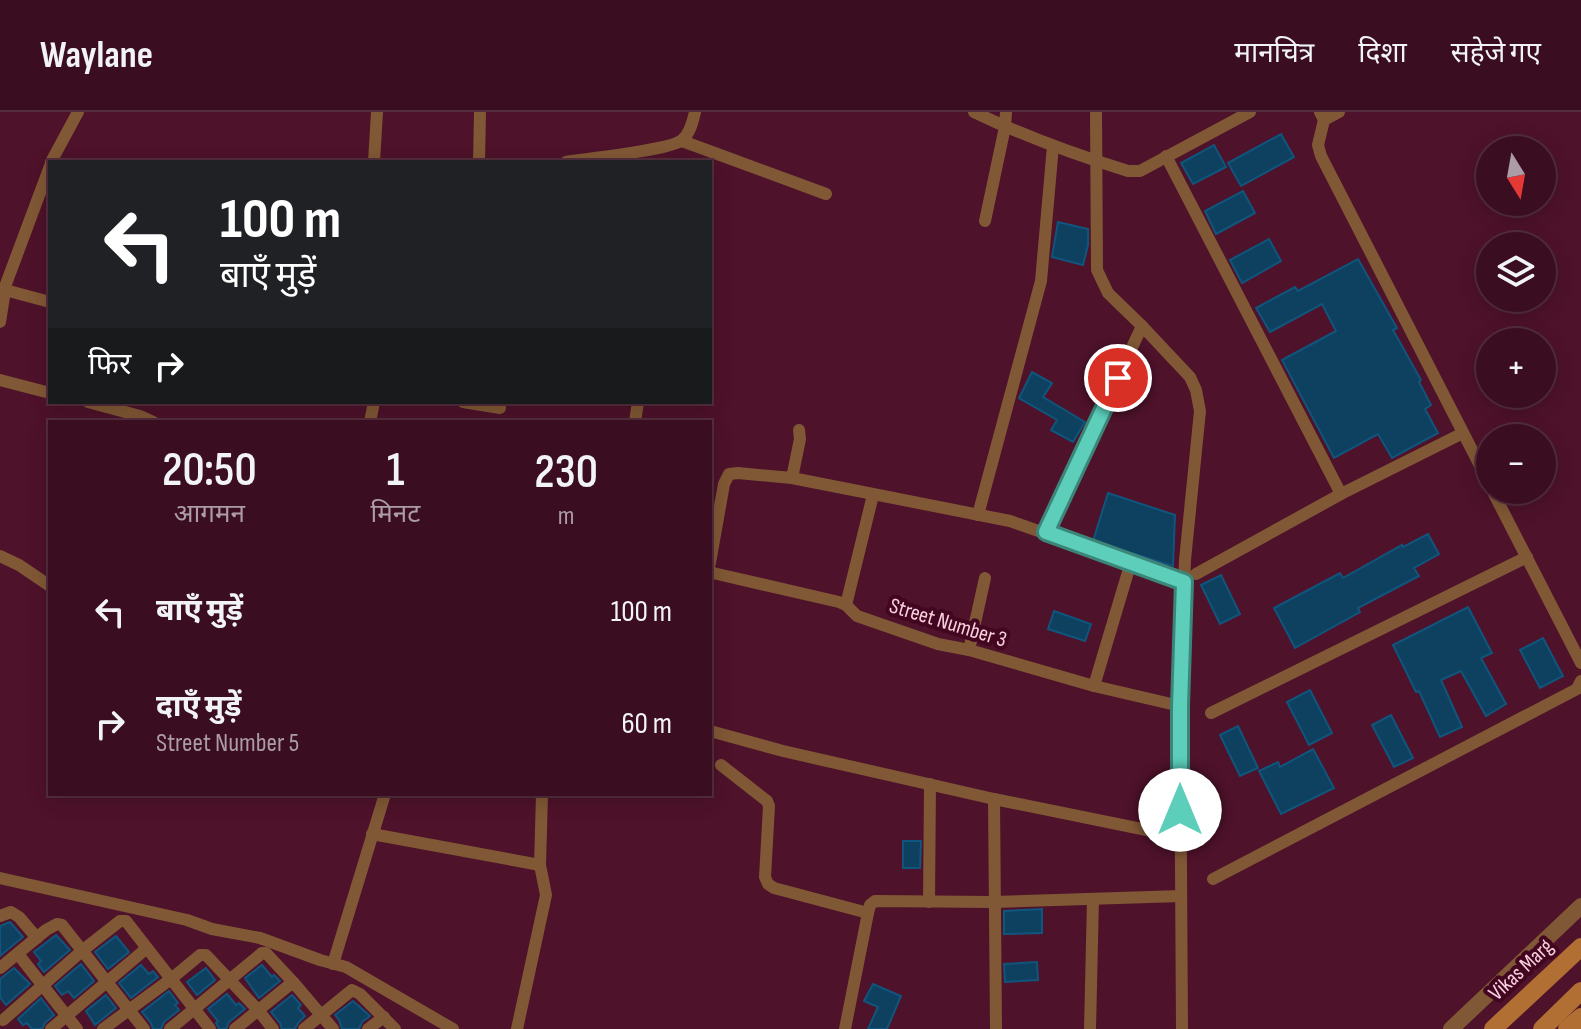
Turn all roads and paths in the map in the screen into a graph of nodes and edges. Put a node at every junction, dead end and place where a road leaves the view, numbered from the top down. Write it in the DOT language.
graph roads {
  1 [pos="78,112"];
  2 [pos="377,112"];
  3 [pos="480,112"];
  4 [pos="695,112"];
  5 [pos="974,112"];
  6 [pos="1006,112"];
  7 [pos="1096,112"];
  8 [pos="1250,112"];
  9 [pos="1339,112"];
  10 [pos="1322,116"];
  11 [pos="1005,127"];
  12 [pos="682,141"];
  13 [pos="1053,146"];
  14 [pos="1166,156"];
  15 [pos="627,157"];
  16 [pos="53,160"];
  17 [pos="374,160"];
  18 [pos="479,160"];
  19 [pos="590,160"];
  20 [pos="1097,162"];
  21 [pos="48,172"];
  22 [pos="826,194"];
  23 [pos="985,221"];
  24 [pos="5,290"];
  25 [pos="48,301"];
  26 [pos="0,322"];
  27 [pos="1142,326"];
  28 [pos="0,380"];
  29 [pos="48,392"];
  30 [pos="95,404"];
  31 [pos="475,404"];
  32 [pos="500,408"];
  33 [pos="149,420"];
  34 [pos="799,430"];
  35 [pos="1463,433"];
  36 [pos="1476,459"];
  37 [pos="792,478"];
  38 [pos="1341,494"];
  39 [pos="873,495"];
  40 [pos="1499,504"];
  41 [pos="978,515"];
  42 [pos="1046,532"];
  43 [pos="712,552"];
  44 [pos="0,556"];
  45 [pos="1527,557"];
  46 [pos="1131,562"];
  47 [pos="712,572"];
  48 [pos="1196,574"];
  49 [pos="985,578"];
  50 [pos="1184,582"];
  51 [pos="48,585"];
  52 [pos="846,605"];
  53 [pos="969,650"];
  54 [pos="1581,663"];
  55 [pos="1581,681"];
  56 [pos="1094,686"];
  57 [pos="1180,706"];
  58 [pos="1211,713"];
  59 [pos="712,732"];
  60 [pos="721,765"];
  61 [pos="930,784"];
  62 [pos="384,796"];
  63 [pos="542,796"];
  64 [pos="994,799"];
  65 [pos="372,834"];
  66 [pos="1181,837"];
  67 [pos="540,865"];
  68 [pos="0,878"];
  69 [pos="1213,879"];
  70 [pos="1181,896"];
  71 [pos="1093,899"];
  72 [pos="929,902"];
  73 [pos="994,902"];
  74 [pos="1581,906"];
  75 [pos="868,913"];
  76 [pos="0,916"];
  77 [pos="37,938"];
  78 [pos="1581,947"];
  79 [pos="147,948"];
  80 [pos="83,950"];
  81 [pos="18,954"];
  82 [pos="1,964"];
  83 [pos="333,964"];
  84 [pos="171,979"];
  85 [pos="229,980"];
  86 [pos="107,982"];
  87 [pos="293,982"];
  88 [pos="42,985"];
  89 [pos="1581,991"];
  90 [pos="194,1009"];
  91 [pos="129,1010"];
  92 [pos="258,1010"];
  93 [pos="321,1015"];
  94 [pos="67,1016"];
  95 [pos="384,1017"];
  96 [pos="1581,1017"];
  97 [pos="4,1022"];
  98 [pos="51,1029"];
  99 [pos="77,1029"];
  100 [pos="103,1029"];
  101 [pos="144,1029"];
  102 [pos="170,1029"];
  103 [pos="210,1029"];
  104 [pos="235,1029"];
  105 [pos="273,1029"];
  106 [pos="304,1029"];
  107 [pos="333,1029"];
  108 [pos="368,1029"];
  109 [pos="395,1029"];
  110 [pos="453,1029"];
  111 [pos="517,1029"];
  112 [pos="845,1029"];
  113 [pos="996,1029"];
  114 [pos="1090,1029"];
  115 [pos="1182,1029"];
  116 [pos="1451,1029"];
  117 [pos="1493,1029"];
  118 [pos="1542,1029"];
  119 [pos="1567,1029"];
  1 -- 16 [label="street"];
  2 -- 17 [label="street"];
  3 -- 18 [label="street"];
  4 -- 12 [label="street"];
  5 -- 11 [label="street"];
  6 -- 11 [label="street"];
  7 -- 20 [label="street"];
  8 -- 14 [label="street"];
  9 -- 10 [label="street"];
  10 -- 35 [label="street"];
  11 -- 13 [label="street"];
  11 -- 23 [label="street"];
  12 -- 15 [label="street"];
  12 -- 22 [label="street"];
  13 -- 20 [label="street"];
  13 -- 41 [label="street"];
  14 -- 20 [label="street"];
  14 -- 38 [label="street"];
  15 -- 19 [label="street"];
  20 -- 27 [label="street"];
  21 -- 24 [label="street"];
  24 -- 25 [label="street"];
  24 -- 26 [label="street"];
  27 -- 42 [label="street"];
  27 -- 50 [label="street"];
  28 -- 29 [label="street"];
  30 -- 33 [label="street"];
  31 -- 32 [label="street"];
  34 -- 37 [label="street"];
  35 -- 36 [label="street"];
  35 -- 38 [label="street"];
  37 -- 39 [label="street"];
  37 -- 43 [label="street"];
  38 -- 48 [label="street"];
  39 -- 41 [label="street"];
  39 -- 52 [label="street"];
  40 -- 45 [label="street"];
  41 -- 42 [label="street"];
  42 -- 46 [label="street"];
  44 -- 51 [label="street"];
  45 -- 54 [label="street"];
  45 -- 58 [label="street"];
  46 -- 50 [label="street"];
  46 -- 56 [label="street"];
  47 -- 52 [label="street, Street Number 3"];
  49 -- 53 [label="street"];
  50 -- 57 [label="street"];
  52 -- 53 [label="street, Street Number 3"];
  53 -- 56 [label="street, Street Number 3"];
  55 -- 69 [label="street"];
  56 -- 57 [label="street, Street Number 3"];
  57 -- 66 [label="street"];
  59 -- 61 [label="street"];
  60 -- 75 [label="street"];
  61 -- 64 [label="street"];
  61 -- 72 [label="street"];
  62 -- 65 [label="street"];
  63 -- 67 [label="street"];
  64 -- 66 [label="street"];
  64 -- 73 [label="street"];
  65 -- 67 [label="street"];
  65 -- 83 [label="street"];
  66 -- 70 [label="street"];
  67 -- 111 [label="street"];
  68 -- 83 [label="street"];
  70 -- 71 [label="street"];
  70 -- 115 [label="street"];
  71 -- 73 [label="street"];
  71 -- 114 [label="street"];
  72 -- 73 [label="street"];
  72 -- 75 [label="street"];
  73 -- 113 [label="street"];
  74 -- 116 [label="street"];
  75 -- 112 [label="street"];
  76 -- 77 [label="street"];
  77 -- 80 [label="street"];
  77 -- 81 [label="street"];
  78 -- 117 [label="main road, Vikas Marg"];
  79 -- 80 [label="street"];
  79 -- 84 [label="street"];
  79 -- 86 [label="street"];
  80 -- 86 [label="street"];
  80 -- 88 [label="street"];
  81 -- 82 [label="street"];
  81 -- 88 [label="street"];
  83 -- 110 [label="street"];
  84 -- 85 [label="street"];
  84 -- 90 [label="street"];
  84 -- 91 [label="street"];
  85 -- 87 [label="street"];
  85 -- 90 [label="street"];
  85 -- 92 [label="street"];
  86 -- 91 [label="street"];
  86 -- 94 [label="street"];
  87 -- 92 [label="street"];
  87 -- 93 [label="street"];
  88 -- 94 [label="street"];
  88 -- 97 [label="street"];
  89 -- 118 [label="main road"];
  90 -- 102 [label="street"];
  90 -- 103 [label="street"];
  91 -- 100 [label="street"];
  91 -- 101 [label="street"];
  92 -- 104 [label="street"];
  92 -- 105 [label="street"];
  93 -- 95 [label="street"];
  93 -- 106 [label="street"];
  93 -- 107 [label="street"];
  94 -- 98 [label="street"];
  94 -- 99 [label="street"];
  95 -- 108 [label="street"];
  95 -- 109 [label="street"];
  96 -- 119 [label="main road"];
}
